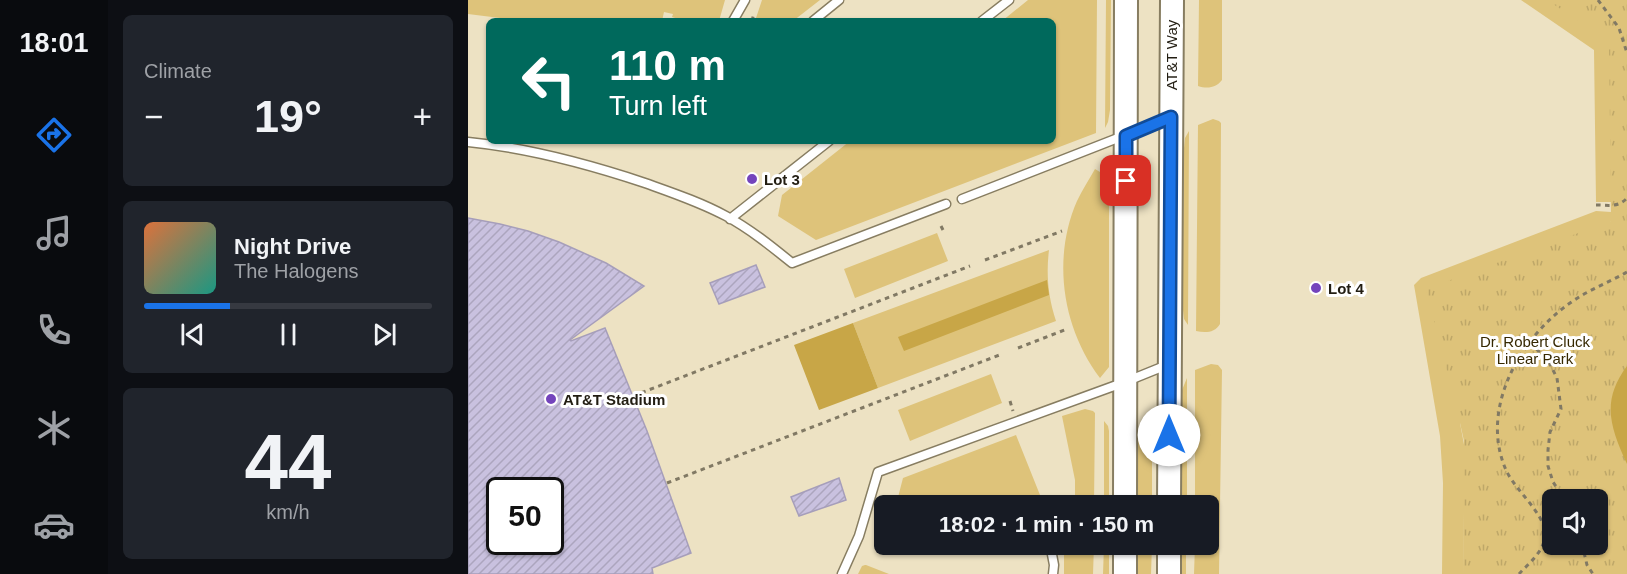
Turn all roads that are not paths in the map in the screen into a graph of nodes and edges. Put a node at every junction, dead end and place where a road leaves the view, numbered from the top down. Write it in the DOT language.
graph roads {
  1 [pos="736,0"];
  2 [pos="745,0"];
  3 [pos="838,0"];
  4 [pos="1009,0"];
  5 [pos="1126,0"];
  6 [pos="1172,0"];
  7 [pos="734,18"];
  8 [pos="735,18"];
  9 [pos="817,18"];
  10 [pos="986,18"];
  11 [pos="1171,117"];
  12 [pos="1126,136"];
  13 [pos="468,142"];
  14 [pos="825,144"];
  15 [pos="962,198"];
  16 [pos="946,204"];
  17 [pos="730,219"];
  18 [pos="1170,364"];
  19 [pos="1125,382"];
  20 [pos="1125,495"];
  21 [pos="1169,495"];
  22 [pos="1052,555"];
  23 [pos="1125,555"];
  24 [pos="1169,555"];
  25 [pos="842,574"];
  26 [pos="1053,574"];
  27 [pos="1125,574"];
  28 [pos="1169,574"];
  1 -- 7 [label="lane"];
  2 -- 8 [label="lane"];
  3 -- 9 [label="lane"];
  4 -- 10 [label="lane"];
  5 -- 12 [label="main road"];
  6 -- 11 [label="main road, AT&T Way"];
  11 -- 12 [label="lane"];
  11 -- 18 [label="main road, AT&T Way"];
  12 -- 15 [label="lane"];
  12 -- 19 [label="main road"];
  13 -- 17 [label="lane"];
  14 -- 17 [label="lane"];
  16 -- 17 [label="lane"];
  18 -- 19 [label="lane"];
  18 -- 21 [label="main road, AT&T Way"];
  19 -- 20 [label="main road"];
  19 -- 25 [label="lane"];
  22 -- 26 [label="lane"];
  23 -- 27 [label="main road"];
  24 -- 28 [label="main road"];
}
